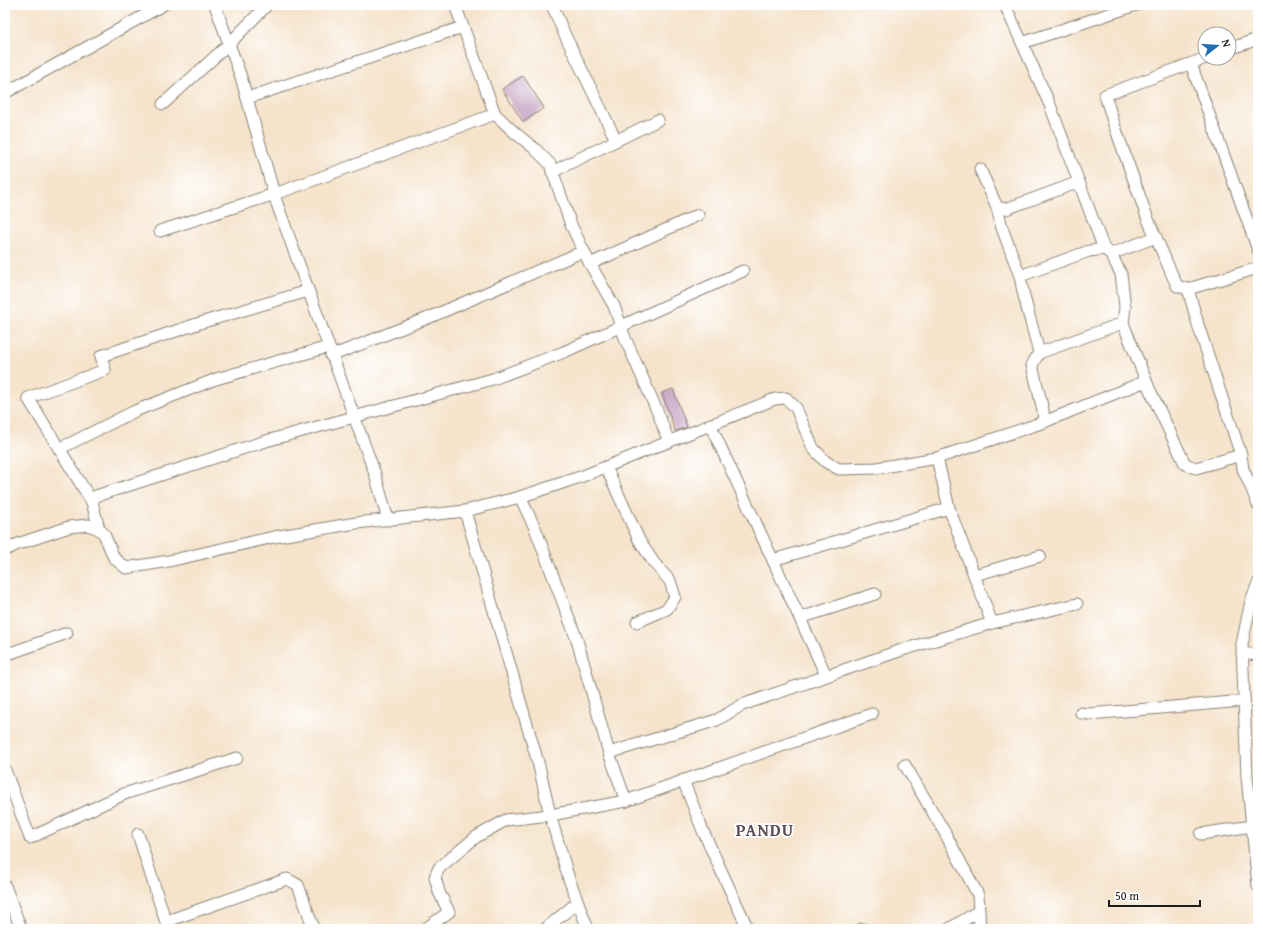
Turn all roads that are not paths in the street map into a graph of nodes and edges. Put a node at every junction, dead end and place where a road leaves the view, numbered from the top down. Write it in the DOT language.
graph roads {
  1 [pos="163,5"];
  2 [pos="215,5"];
  3 [pos="267,5"];
  4 [pos="454,5"];
  5 [pos="552,5"];
  6 [pos="1006,5"];
  7 [pos="1136,5"];
  8 [pos="463,27"];
  9 [pos="1258,39"];
  10 [pos="1022,43"];
  11 [pos="229,44"];
  12 [pos="1237,46"];
  13 [pos="1197,61"];
  14 [pos="1190,64"];
  15 [pos="5,93"];
  16 [pos="247,98"];
  17 [pos="163,104"];
  18 [pos="495,114"];
  19 [pos="658,120"];
  20 [pos="616,140"];
  21 [pos="980,169"];
  22 [pos="552,172"];
  23 [pos="1078,182"];
  24 [pos="274,194"];
  25 [pos="997,207"];
  26 [pos="698,215"];
  27 [pos="160,231"];
  28 [pos="1156,237"];
  29 [pos="1258,250"];
  30 [pos="584,251"];
  31 [pos="1108,251"];
  32 [pos="590,264"];
  33 [pos="1258,268"];
  34 [pos="743,271"];
  35 [pos="1020,276"];
  36 [pos="1188,289"];
  37 [pos="308,291"];
  38 [pos="1123,323"];
  39 [pos="621,327"];
  40 [pos="330,352"];
  41 [pos="1039,353"];
  42 [pos="1146,381"];
  43 [pos="353,416"];
  44 [pos="1044,422"];
  45 [pos="710,424"];
  46 [pos="669,442"];
  47 [pos="59,449"];
  48 [pos="1241,455"];
  49 [pos="937,458"];
  50 [pos="606,468"];
  51 [pos="520,497"];
  52 [pos="92,502"];
  53 [pos="1258,505"];
  54 [pos="949,508"];
  55 [pos="465,510"];
  56 [pos="388,520"];
  57 [pos="99,529"];
  58 [pos="6,546"];
  59 [pos="1040,556"];
  60 [pos="773,560"];
  61 [pos="975,575"];
  62 [pos="1258,583"];
  63 [pos="875,594"];
  64 [pos="1077,604"];
  65 [pos="800,618"];
  66 [pos="637,622"];
  67 [pos="992,623"];
  68 [pos="67,633"];
  69 [pos="1242,653"];
  70 [pos="5,655"];
  71 [pos="1258,655"];
  72 [pos="826,675"];
  73 [pos="1244,701"];
  74 [pos="1081,713"];
  75 [pos="872,714"];
  76 [pos="609,753"];
  77 [pos="237,758"];
  78 [pos="905,765"];
  79 [pos="5,770"];
  80 [pos="683,780"];
  81 [pos="626,801"];
  82 [pos="550,815"];
  83 [pos="1255,826"];
  84 [pos="138,834"];
  85 [pos="1201,834"];
  86 [pos="5,886"];
  87 [pos="1258,886"];
  88 [pos="578,902"];
  89 [pos="979,911"];
  90 [pos="168,925"];
  91 [pos="21,929"];
  92 [pos="314,929"];
  93 [pos="425,929"];
  94 [pos="545,929"];
  95 [pos="588,929"];
  96 [pos="748,929"];
  97 [pos="949,929"];
  98 [pos="980,929"];
  1 -- 15 [label="street"];
  2 -- 11 [label="street"];
  3 -- 11 [label="street"];
  4 -- 8 [label="street"];
  5 -- 20 [label="street"];
  6 -- 10 [label="street"];
  7 -- 10 [label="street"];
  8 -- 16 [label="street"];
  8 -- 18 [label="street"];
  9 -- 12 [label="street"];
  10 -- 23 [label="street"];
  11 -- 16 [label="street"];
  11 -- 17 [label="street"];
  13 -- 14 [label="street"];
  14 -- 28 [label="street"];
  14 -- 29 [label="street"];
  16 -- 24 [label="street"];
  18 -- 22 [label="street"];
  18 -- 24 [label="street"];
  19 -- 20 [label="street"];
  20 -- 22 [label="street"];
  21 -- 25 [label="street"];
  22 -- 30 [label="street"];
  23 -- 25 [label="street"];
  23 -- 31 [label="street"];
  24 -- 27 [label="street"];
  24 -- 37 [label="street"];
  25 -- 35 [label="street"];
  26 -- 32 [label="street"];
  28 -- 31 [label="street"];
  28 -- 36 [label="street"];
  30 -- 32 [label="street"];
  30 -- 40 [label="street"];
  31 -- 35 [label="street"];
  31 -- 38 [label="street"];
  32 -- 39 [label="street"];
  33 -- 36 [label="street"];
  34 -- 39 [label="street"];
  35 -- 41 [label="street"];
  36 -- 48 [label="street"];
  37 -- 40 [label="street"];
  37 -- 47 [label="street"];
  38 -- 41 [label="street"];
  38 -- 42 [label="street"];
  39 -- 43 [label="street"];
  39 -- 46 [label="street"];
  40 -- 43 [label="street"];
  40 -- 47 [label="street"];
  41 -- 44 [label="street"];
  42 -- 44 [label="street"];
  42 -- 48 [label="street"];
  43 -- 52 [label="street"];
  43 -- 56 [label="street"];
  44 -- 49 [label="street"];
  45 -- 46 [label="street"];
  45 -- 49 [label="street"];
  45 -- 60 [label="street"];
  46 -- 50 [label="street"];
  47 -- 52 [label="street"];
  48 -- 53 [label="street"];
  49 -- 54 [label="street"];
  50 -- 51 [label="street"];
  50 -- 66 [label="street"];
  51 -- 55 [label="street"];
  51 -- 76 [label="street"];
  52 -- 57 [label="street"];
  54 -- 60 [label="street"];
  54 -- 61 [label="street"];
  55 -- 56 [label="street"];
  55 -- 82 [label="street"];
  56 -- 57 [label="street"];
  57 -- 58 [label="street"];
  59 -- 61 [label="street"];
  60 -- 65 [label="street"];
  61 -- 67 [label="street"];
  62 -- 69 [label="street"];
  63 -- 65 [label="street"];
  64 -- 67 [label="street"];
  65 -- 72 [label="street"];
  67 -- 72 [label="street"];
  68 -- 70 [label="street"];
  69 -- 71 [label="street"];
  69 -- 73 [label="street"];
  72 -- 76 [label="street"];
  73 -- 74 [label="street"];
  73 -- 83 [label="street"];
  75 -- 80 [label="street"];
  76 -- 81 [label="street"];
  77 -- 79 [label="street"];
  78 -- 89 [label="street"];
  80 -- 81 [label="street"];
  80 -- 96 [label="street"];
  81 -- 82 [label="street"];
  82 -- 88 [label="street"];
  82 -- 93 [label="street"];
  83 -- 85 [label="street"];
  83 -- 87 [label="street"];
  84 -- 90 [label="street"];
  86 -- 91 [label="street"];
  88 -- 94 [label="street"];
  88 -- 95 [label="street"];
  89 -- 97 [label="street"];
  89 -- 98 [label="street"];
  90 -- 92 [label="street"];
}
